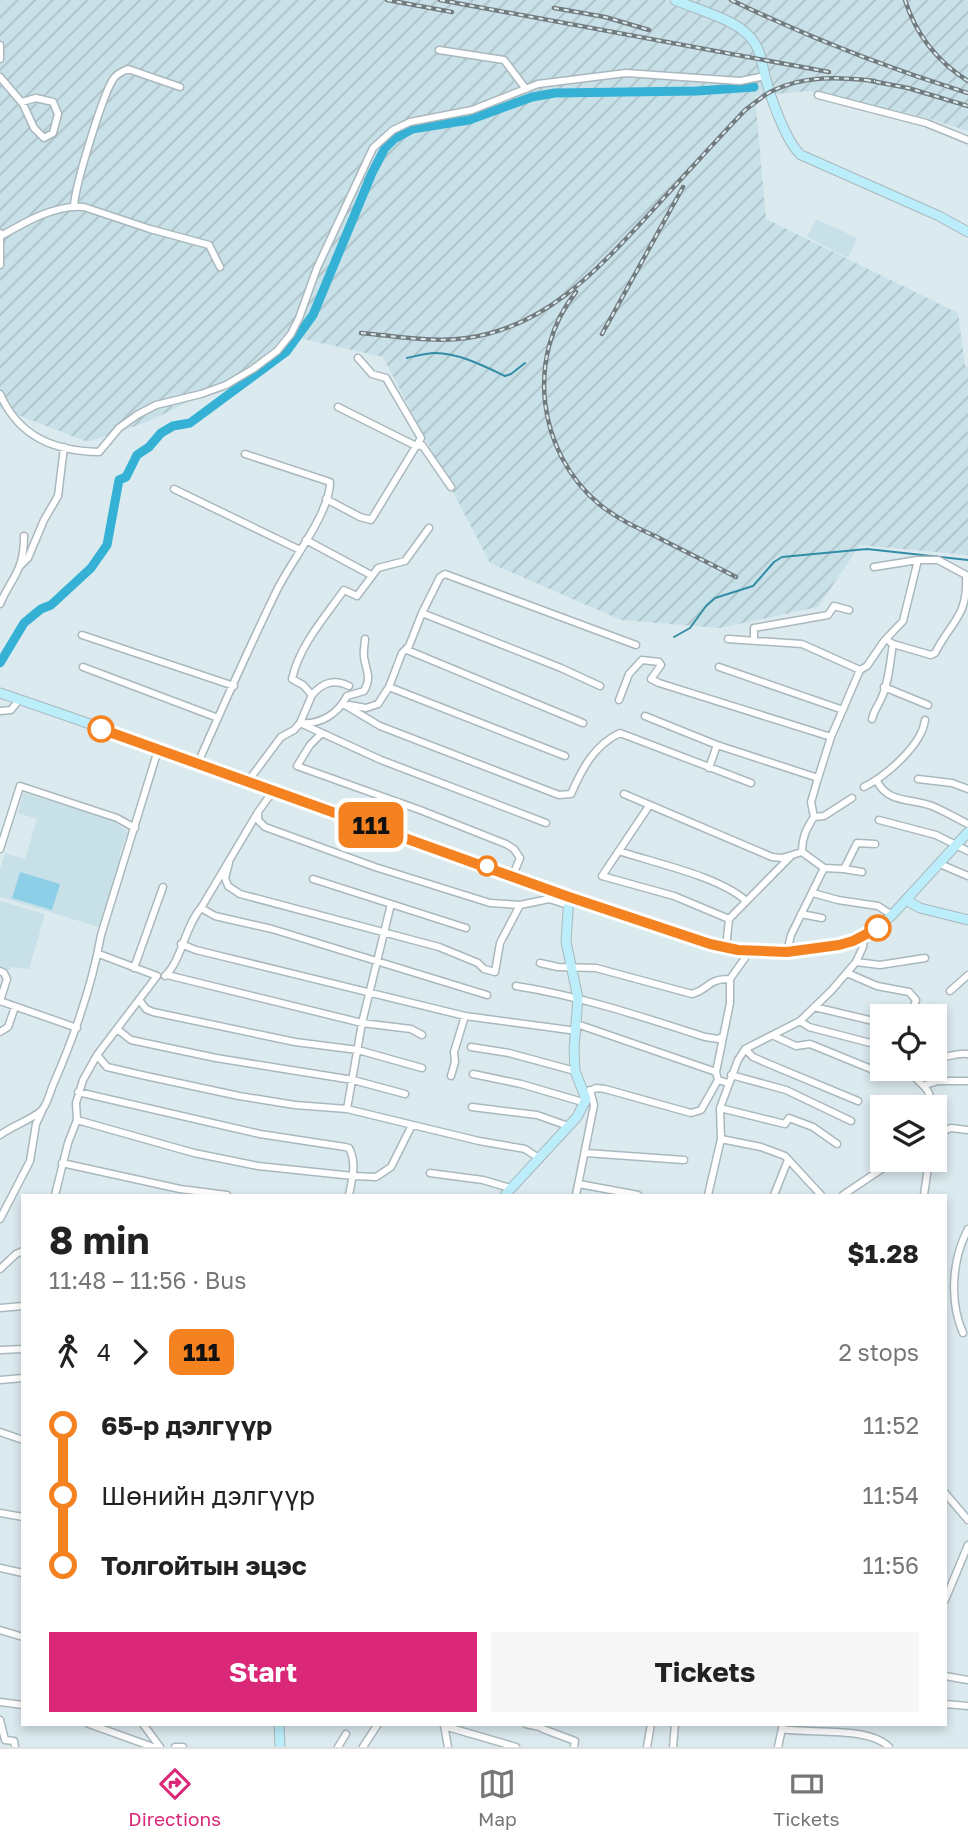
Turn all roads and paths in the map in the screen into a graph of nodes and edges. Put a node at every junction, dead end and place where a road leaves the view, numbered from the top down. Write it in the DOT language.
graph roads {
  1 [pos="675,0"];
  2 [pos="0,44"];
  3 [pos="439,50"];
  4 [pos="0,59"];
  5 [pos="765,76"];
  6 [pos="0,77"];
  7 [pos="180,87"];
  8 [pos="526,89"];
  9 [pos="818,95"];
  10 [pos="23,104"];
  11 [pos="968,140"];
  12 [pos="74,206"];
  13 [pos="968,232"];
  14 [pos="1,234"];
  15 [pos="0,265"];
  16 [pos="220,267"];
  17 [pos="358,358"];
  18 [pos="0,394"];
  19 [pos="338,407"];
  20 [pos="416,446"];
  21 [pos="64,447"];
  22 [pos="244,454"];
  23 [pos="451,487"];
  24 [pos="174,489"];
  25 [pos="326,499"];
  26 [pos="429,528"];
  27 [pos="24,536"];
  28 [pos="306,540"];
  29 [pos="300,550"];
  30 [pos="918,560"];
  31 [pos="20,566"];
  32 [pos="874,567"];
  33 [pos="371,575"];
  34 [pos="967,575"];
  35 [pos="967,602"];
  36 [pos="0,604"];
  37 [pos="849,610"];
  38 [pos="422,613"];
  39 [pos="82,635"];
  40 [pos="365,639"];
  41 [pos="728,639"];
  42 [pos="886,639"];
  43 [pos="754,640"];
  44 [pos="892,644"];
  45 [pos="636,645"];
  46 [pos="407,650"];
  47 [pos="83,667"];
  48 [pos="719,667"];
  49 [pos="860,670"];
  50 [pos="234,686"];
  51 [pos="349,686"];
  52 [pos="600,686"];
  53 [pos="389,687"];
  54 [pos="884,687"];
  55 [pos="0,693"];
  56 [pos="312,695"];
  57 [pos="16,698"];
  58 [pos="619,700"];
  59 [pos="343,704"];
  60 [pos="928,705"];
  61 [pos="843,710"];
  62 [pos="0,711"];
  63 [pos="646,716"];
  64 [pos="218,718"];
  65 [pos="872,719"];
  66 [pos="925,720"];
  67 [pos="300,723"];
  68 [pos="583,723"];
  69 [pos="322,733"];
  70 [pos="831,737"];
  71 [pos="717,745"];
  72 [pos="158,750"];
  73 [pos="565,757"];
  74 [pos="198,763"];
  75 [pos="709,768"];
  76 [pos="817,778"];
  77 [pos="918,779"];
  78 [pos="249,780"];
  79 [pos="877,781"];
  80 [pos="751,783"];
  81 [pos="864,787"];
  82 [pos="968,789"];
  83 [pos="277,791"];
  84 [pos="624,794"];
  85 [pos="852,798"];
  86 [pos="649,806"];
  87 [pos="258,812"];
  88 [pos="814,817"];
  89 [pos="880,821"];
  90 [pos="546,823"];
  91 [pos="968,824"];
  92 [pos="135,828"];
  93 [pos="968,832"];
  94 [pos="875,844"];
  95 [pos="956,845"];
  96 [pos="0,849"];
  97 [pos="619,851"];
  98 [pos="968,851"];
  99 [pos="802,852"];
  100 [pos="792,855"];
  101 [pos="229,863"];
  102 [pos="940,864"];
  103 [pos="824,868"];
  104 [pos="844,869"];
  105 [pos="862,873"];
  106 [pos="513,875"];
  107 [pos="968,876"];
  108 [pos="313,879"];
  109 [pos="163,887"];
  110 [pos="813,893"];
  111 [pos="746,900"];
  112 [pos="906,900"];
  113 [pos="568,901"];
  114 [pos="391,904"];
  115 [pos="520,905"];
  116 [pos="201,908"];
  117 [pos="801,914"];
  118 [pos="892,915"];
  119 [pos="822,918"];
  120 [pos="729,919"];
  121 [pos="968,920"];
  122 [pos="466,928"];
  123 [pos="384,934"];
  124 [pos="864,936"];
  125 [pos="181,944"];
  126 [pos="726,948"];
  127 [pos="746,950"];
  128 [pos="787,952"];
  129 [pos="99,954"];
  130 [pos="925,958"];
  131 [pos="856,962"];
  132 [pos="377,963"];
  133 [pos="540,963"];
  134 [pos="571,966"];
  135 [pos="134,968"];
  136 [pos="0,971"];
  137 [pos="848,973"];
  138 [pos="167,975"];
  139 [pos="968,975"];
  140 [pos="157,976"];
  141 [pos="730,979"];
  142 [pos="516,986"];
  143 [pos="950,991"];
  144 [pos="369,993"];
  145 [pos="487,995"];
  146 [pos="578,998"];
  147 [pos="0,1001"];
  148 [pos="140,1001"];
  149 [pos="915,1004"];
  150 [pos="15,1007"];
  151 [pos="814,1007"];
  152 [pos="465,1016"];
  153 [pos="870,1020"];
  154 [pos="800,1021"];
  155 [pos="362,1023"];
  156 [pos="77,1028"];
  157 [pos="577,1028"];
  158 [pos="117,1029"];
  159 [pos="0,1032"];
  160 [pos="422,1035"];
  161 [pos="774,1036"];
  162 [pos="722,1037"];
  163 [pos="870,1043"];
  164 [pos="471,1047"];
  165 [pos="746,1049"];
  166 [pos="358,1050"];
  167 [pos="968,1054"];
  168 [pos="97,1055"];
  169 [pos="947,1058"];
  170 [pos="422,1068"];
  171 [pos="870,1069"];
  172 [pos="575,1071"];
  173 [pos="716,1072"];
  174 [pos="473,1074"];
  175 [pos="731,1075"];
  176 [pos="451,1076"];
  177 [pos="353,1080"];
  178 [pos="718,1080"];
  179 [pos="920,1081"];
  180 [pos="968,1081"];
  181 [pos="728,1083"];
  182 [pos="925,1085"];
  183 [pos="78,1092"];
  184 [pos="405,1094"];
  185 [pos="587,1095"];
  186 [pos="930,1095"];
  187 [pos="858,1101"];
  188 [pos="472,1107"];
  189 [pos="720,1108"];
  190 [pos="348,1109"];
  191 [pos="43,1110"];
  192 [pos="77,1120"];
  193 [pos="851,1121"];
  194 [pos="412,1125"];
  195 [pos="568,1126"];
  196 [pos="947,1129"];
  197 [pos="968,1130"];
  198 [pos="0,1135"];
  199 [pos="721,1139"];
  200 [pos="837,1144"];
  201 [pos="586,1153"];
  202 [pos="540,1159"];
  203 [pos="684,1160"];
  204 [pos="788,1160"];
  205 [pos="62,1163"];
  206 [pos="877,1172"];
  207 [pos="927,1172"];
  208 [pos="430,1173"];
  209 [pos="353,1176"];
  210 [pos="579,1184"];
  211 [pos="508,1192"];
  212 [pos="55,1194"];
  213 [pos="219,1194"];
  214 [pos="349,1194"];
  215 [pos="576,1194"];
  216 [pos="633,1194"];
  217 [pos="708,1194"];
  218 [pos="774,1194"];
  219 [pos="820,1194"];
  220 [pos="844,1194"];
  221 [pos="924,1194"];
  222 [pos="0,1219"];
  223 [pos="968,1229"];
  224 [pos="21,1252"];
  225 [pos="0,1269"];
  226 [pos="21,1306"];
  227 [pos="0,1308"];
  228 [pos="963,1332"];
  229 [pos="21,1349"];
  230 [pos="0,1350"];
  231 [pos="21,1378"];
  232 [pos="0,1380"];
  233 [pos="0,1432"];
  234 [pos="21,1439"];
  235 [pos="947,1495"];
  236 [pos="0,1513"];
  237 [pos="21,1517"];
  238 [pos="968,1520"];
  239 [pos="968,1545"];
  240 [pos="0,1568"];
  241 [pos="21,1573"];
  242 [pos="947,1595"];
  243 [pos="0,1630"];
  244 [pos="21,1636"];
  245 [pos="947,1676"];
  246 [pos="968,1680"];
  247 [pos="0,1702"];
  248 [pos="947,1704"];
  249 [pos="21,1705"];
  250 [pos="968,1706"];
  251 [pos="0,1720"];
  252 [pos="95,1726"];
  253 [pos="144,1726"];
  254 [pos="279,1726"];
  255 [pos="377,1726"];
  256 [pos="444,1726"];
  257 [pos="447,1726"];
  258 [pos="541,1726"];
  259 [pos="651,1726"];
  260 [pos="675,1726"];
  261 [pos="783,1726"];
  262 [pos="346,1734"];
  263 [pos="15,1747"];
  264 [pos="153,1747"];
  265 [pos="160,1747"];
  266 [pos="175,1747"];
  267 [pos="183,1747"];
  268 [pos="280,1747"];
  269 [pos="338,1747"];
  270 [pos="363,1747"];
  271 [pos="448,1747"];
  272 [pos="516,1747"];
  273 [pos="574,1747"];
  274 [pos="647,1747"];
  275 [pos="674,1747"];
  276 [pos="778,1747"];
  277 [pos="889,1747"];
  1 -- 5 [label="main road"];
  2 -- 4 [label="street"];
  3 -- 8 [label="street"];
  5 -- 8 [label="street"];
  5 -- 13 [label="main road"];
  6 -- 10 [label="street"];
  7 -- 12 [label="street"];
  8 -- 21 [label="street"];
  9 -- 11 [label="street"];
  10 -- 10 [label="street"];
  12 -- 14 [label="street"];
  12 -- 16 [label="street"];
  14 -- 15 [label="street"];
  17 -- 20 [label="street"];
  18 -- 21 [label="street"];
  19 -- 20 [label="street"];
  20 -- 23 [label="street"];
  20 -- 25 [label="street"];
  21 -- 31 [label="street"];
  22 -- 25 [label="street"];
  24 -- 29 [label="street"];
  25 -- 28 [label="street"];
  26 -- 33 [label="street"];
  27 -- 31 [label="street"];
  28 -- 29 [label="street"];
  28 -- 33 [label="street"];
  29 -- 50 [label="street"];
  30 -- 32 [label="street"];
  30 -- 34 [label="street"];
  30 -- 42 [label="street"];
  31 -- 36 [label="street"];
  33 -- 56 [label="street"];
  34 -- 35 [label="street"];
  35 -- 44 [label="street"];
  37 -- 43 [label="street"];
  38 -- 45 [label="street"];
  38 -- 46 [label="street"];
  38 -- 52 [label="street"];
  39 -- 50 [label="street"];
  40 -- 59 [label="street"];
  41 -- 43 [label="street"];
  42 -- 44 [label="street"];
  42 -- 49 [label="street"];
  43 -- 49 [label="street"];
  44 -- 54 [label="street"];
  46 -- 53 [label="street"];
  46 -- 68 [label="street"];
  47 -- 64 [label="street"];
  48 -- 61 [label="street"];
  49 -- 61 [label="street"];
  50 -- 64 [label="street"];
  51 -- 56 [label="street"];
  53 -- 59 [label="street"];
  53 -- 73 [label="street"];
  54 -- 60 [label="street"];
  54 -- 65 [label="street"];
  55 -- 57 [label="main road"];
  56 -- 67 [label="street"];
  57 -- 62 [label="street"];
  57 -- 72 [label="main road"];
  58 -- 70 [label="street"];
  59 -- 67 [label="street"];
  59 -- 75 [label="street"];
  61 -- 70 [label="street"];
  63 -- 71 [label="street"];
  64 -- 74 [label="street"];
  66 -- 79 [label="street"];
  67 -- 69 [label="street"];
  67 -- 78 [label="street"];
  69 -- 90 [label="street"];
  69 -- 106 [label="street"];
  70 -- 76 [label="street"];
  71 -- 75 [label="street"];
  71 -- 76 [label="street"];
  72 -- 74 [label="main road"];
  72 -- 92 [label="street"];
  74 -- 78 [label="main road"];
  75 -- 80 [label="street"];
  76 -- 88 [label="street"];
  77 -- 82 [label="street"];
  78 -- 83 [label="main road"];
  79 -- 81 [label="street"];
  79 -- 91 [label="street"];
  83 -- 87 [label="street"];
  83 -- 106 [label="main road"];
  84 -- 86 [label="street"];
  85 -- 88 [label="street"];
  86 -- 97 [label="street"];
  86 -- 100 [label="street"];
  87 -- 101 [label="street"];
  87 -- 115 [label="street"];
  88 -- 99 [label="street"];
  89 -- 95 [label="street"];
  92 -- 96 [label="street"];
  92 -- 129 [label="street"];
  93 -- 95 [label="main road"];
  94 -- 104 [label="street"];
  95 -- 98 [label="street"];
  95 -- 102 [label="main road"];
  97 -- 111 [label="street"];
  97 -- 120 [label="street"];
  99 -- 100 [label="street"];
  99 -- 103 [label="street"];
  100 -- 111 [label="street"];
  101 -- 116 [label="street"];
  101 -- 123 [label="street"];
  102 -- 107 [label="street"];
  102 -- 112 [label="main road"];
  103 -- 104 [label="street"];
  103 -- 110 [label="street"];
  104 -- 105 [label="street"];
  106 -- 113 [label="main road"];
  108 -- 114 [label="street"];
  109 -- 135 [label="street"];
  110 -- 117 [label="street"];
  110 -- 118 [label="street"];
  111 -- 120 [label="street"];
  112 -- 118 [label="main road"];
  112 -- 121 [label="main road"];
  113 -- 115 [label="street"];
  113 -- 126 [label="main road"];
  113 -- 134 [label="main road"];
  114 -- 122 [label="street"];
  114 -- 123 [label="street"];
  115 -- 123 [label="street"];
  116 -- 125 [label="street"];
  116 -- 132 [label="street"];
  117 -- 119 [label="street"];
  117 -- 128 [label="street"];
  118 -- 124 [label="main road"];
  120 -- 126 [label="street"];
  123 -- 132 [label="street"];
  124 -- 128 [label="main road"];
  124 -- 131 [label="street"];
  125 -- 138 [label="street"];
  125 -- 144 [label="street"];
  126 -- 127 [label="main road"];
  127 -- 128 [label="main road"];
  127 -- 141 [label="street"];
  129 -- 135 [label="street"];
  129 -- 156 [label="street"];
  130 -- 131 [label="street"];
  131 -- 137 [label="street"];
  132 -- 144 [label="street"];
  132 -- 145 [label="street"];
  133 -- 134 [label="street"];
  134 -- 141 [label="street"];
  134 -- 146 [label="main road"];
  135 -- 140 [label="street"];
  136 -- 147 [label="street"];
  137 -- 149 [label="street"];
  137 -- 151 [label="street"];
  138 -- 140 [label="street"];
  138 -- 155 [label="street"];
  139 -- 143 [label="street"];
  140 -- 148 [label="street"];
  141 -- 162 [label="street"];
  142 -- 146 [label="street"];
  144 -- 152 [label="street"];
  144 -- 155 [label="street"];
  146 -- 157 [label="main road"];
  146 -- 162 [label="street"];
  147 -- 150 [label="street"];
  148 -- 158 [label="street"];
  148 -- 166 [label="street"];
  150 -- 156 [label="street"];
  150 -- 159 [label="street"];
  151 -- 153 [label="street"];
  151 -- 154 [label="street"];
  152 -- 157 [label="street"];
  152 -- 176 [label="street"];
  154 -- 161 [label="street"];
  154 -- 163 [label="street"];
  155 -- 160 [label="street"];
  155 -- 166 [label="street"];
  156 -- 191 [label="street"];
  157 -- 172 [label="main road"];
  157 -- 173 [label="street"];
  158 -- 168 [label="street"];
  158 -- 177 [label="street"];
  161 -- 165 [label="street"];
  161 -- 171 [label="street"];
  162 -- 173 [label="street"];
  164 -- 172 [label="street"];
  165 -- 175 [label="street"];
  165 -- 187 [label="street"];
  166 -- 170 [label="street"];
  166 -- 177 [label="street"];
  167 -- 169 [label="street"];
  168 -- 183 [label="street"];
  168 -- 190 [label="street"];
  172 -- 185 [label="main road"];
  173 -- 178 [label="street"];
  174 -- 185 [label="street"];
  175 -- 181 [label="street"];
  175 -- 193 [label="street"];
  177 -- 184 [label="street"];
  177 -- 190 [label="street"];
  178 -- 181 [label="street"];
  178 -- 185 [label="street"];
  179 -- 182 [label="street"];
  180 -- 182 [label="street"];
  181 -- 189 [label="street"];
  182 -- 186 [label="street"];
  183 -- 192 [label="street"];
  183 -- 209 [label="street"];
  185 -- 195 [label="main road"];
  185 -- 201 [label="street"];
  188 -- 195 [label="street"];
  189 -- 199 [label="street"];
  189 -- 200 [label="street"];
  190 -- 194 [label="street"];
  191 -- 198 [label="street"];
  191 -- 222 [label="street"];
  192 -- 205 [label="street"];
  192 -- 209 [label="street"];
  194 -- 202 [label="street"];
  194 -- 209 [label="street"];
  195 -- 202 [label="main road"];
  196 -- 197 [label="street"];
  199 -- 204 [label="street"];
  199 -- 217 [label="street"];
  201 -- 203 [label="street"];
  201 -- 210 [label="street"];
  202 -- 211 [label="main road"];
  204 -- 218 [label="street"];
  204 -- 219 [label="street"];
  205 -- 212 [label="street"];
  205 -- 213 [label="street"];
  206 -- 220 [label="street"];
  207 -- 221 [label="street"];
  208 -- 211 [label="street"];
  209 -- 214 [label="street"];
  210 -- 215 [label="street"];
  210 -- 216 [label="street"];
  223 -- 228 [label="street"];
  224 -- 225 [label="street"];
  226 -- 227 [label="street"];
  229 -- 230 [label="street"];
  231 -- 232 [label="street"];
  233 -- 234 [label="street"];
  235 -- 238 [label="street"];
  236 -- 237 [label="street"];
  239 -- 242 [label="street"];
  240 -- 241 [label="street"];
  243 -- 244 [label="street"];
  245 -- 246 [label="street"];
  247 -- 249 [label="street"];
  248 -- 250 [label="street"];
  251 -- 263 [label="street"];
  252 -- 264 [label="street"];
  253 -- 265 [label="street"];
  254 -- 268 [label="main road"];
  255 -- 270 [label="street"];
  256 -- 271 [label="street"];
  257 -- 272 [label="street"];
  258 -- 273 [label="street"];
  259 -- 274 [label="street"];
  260 -- 275 [label="street"];
  261 -- 276 [label="street"];
  261 -- 277 [label="street"];
  262 -- 269 [label="street"];
  266 -- 267 [label="street"];
}
